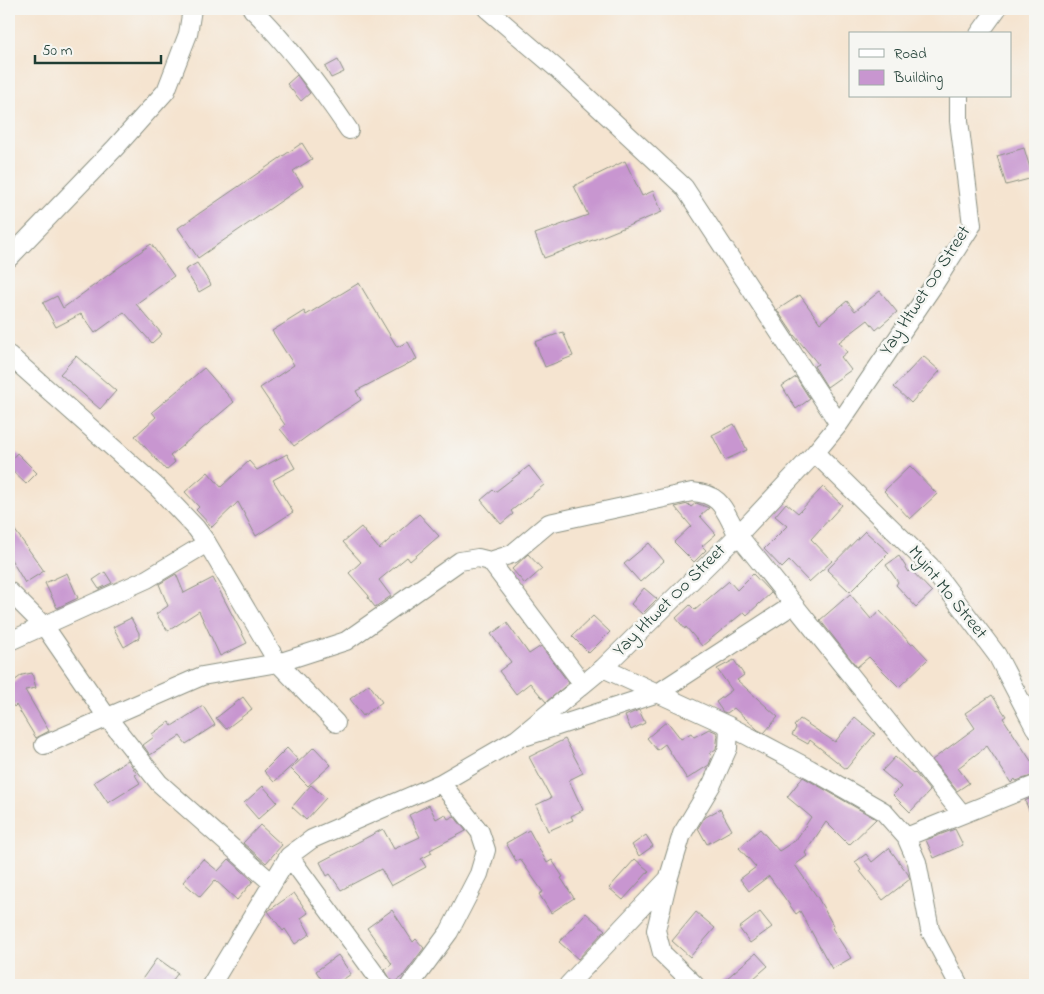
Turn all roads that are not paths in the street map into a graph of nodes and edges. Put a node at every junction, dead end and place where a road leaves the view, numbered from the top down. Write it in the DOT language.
graph roads {
  1 [pos="192,9"];
  2 [pos="252,9"];
  3 [pos="487,9"];
  4 [pos="997,9"];
  5 [pos="980,32"];
  6 [pos="959,98"];
  7 [pos="350,130"];
  8 [pos="9,258"];
  9 [pos="9,355"];
  10 [pos="839,424"];
  11 [pos="815,453"];
  12 [pos="738,535"];
  13 [pos="207,543"];
  14 [pos="490,561"];
  15 [pos="9,591"];
  16 [pos="794,605"];
  17 [pos="45,627"];
  18 [pos="10,641"];
  19 [pos="278,663"];
  20 [pos="603,668"];
  21 [pos="583,684"];
  22 [pos="658,693"];
  23 [pos="107,717"];
  24 [pos="336,723"];
  25 [pos="728,726"];
  26 [pos="1035,728"];
  27 [pos="518,739"];
  28 [pos="44,744"];
  29 [pos="441,783"];
  30 [pos="1035,784"];
  31 [pos="962,814"];
  32 [pos="906,836"];
  33 [pos="289,856"];
  34 [pos="668,880"];
  35 [pos="272,883"];
  36 [pos="211,985"];
  37 [pos="383,985"];
  38 [pos="410,985"];
  39 [pos="568,985"];
  40 [pos="695,985"];
  41 [pos="959,985"];
  1 -- 8 [label="street"];
  2 -- 7 [label="street"];
  3 -- 10 [label="street"];
  4 -- 5 [label="street"];
  6 -- 10 [label="street, Yay Htwet Oo Street"];
  9 -- 13 [label="street"];
  10 -- 11 [label="street, Yay Htwet Oo Street"];
  11 -- 12 [label="street, Yay Htwet Oo Street"];
  11 -- 26 [label="street, Myint Mo Street"];
  12 -- 14 [label="street"];
  12 -- 16 [label="street"];
  12 -- 20 [label="street, Yay Htwet Oo Street"];
  13 -- 17 [label="street"];
  13 -- 19 [label="street"];
  14 -- 19 [label="street"];
  14 -- 21 [label="street"];
  15 -- 17 [label="street"];
  16 -- 22 [label="street"];
  16 -- 31 [label="street"];
  17 -- 18 [label="street"];
  17 -- 23 [label="street"];
  19 -- 23 [label="street"];
  19 -- 24 [label="street"];
  20 -- 21 [label="street, Yay Htwet Oo Street"];
  20 -- 22 [label="street"];
  21 -- 27 [label="street, Yay Htwet Oo Street"];
  22 -- 25 [label="street"];
  22 -- 27 [label="street"];
  23 -- 28 [label="street"];
  23 -- 35 [label="street"];
  25 -- 32 [label="street"];
  25 -- 34 [label="street"];
  27 -- 29 [label="street, Yay Htwet Oo Street"];
  29 -- 33 [label="street, Yay Htwet Oo Street"];
  29 -- 38 [label="street"];
  30 -- 31 [label="street"];
  31 -- 32 [label="street"];
  32 -- 41 [label="street"];
  33 -- 35 [label="street, Yay Htwet Oo Street"];
  33 -- 37 [label="street"];
  34 -- 39 [label="street"];
  34 -- 40 [label="street"];
  35 -- 36 [label="street, Yay Htwet Oo Street"];
}
